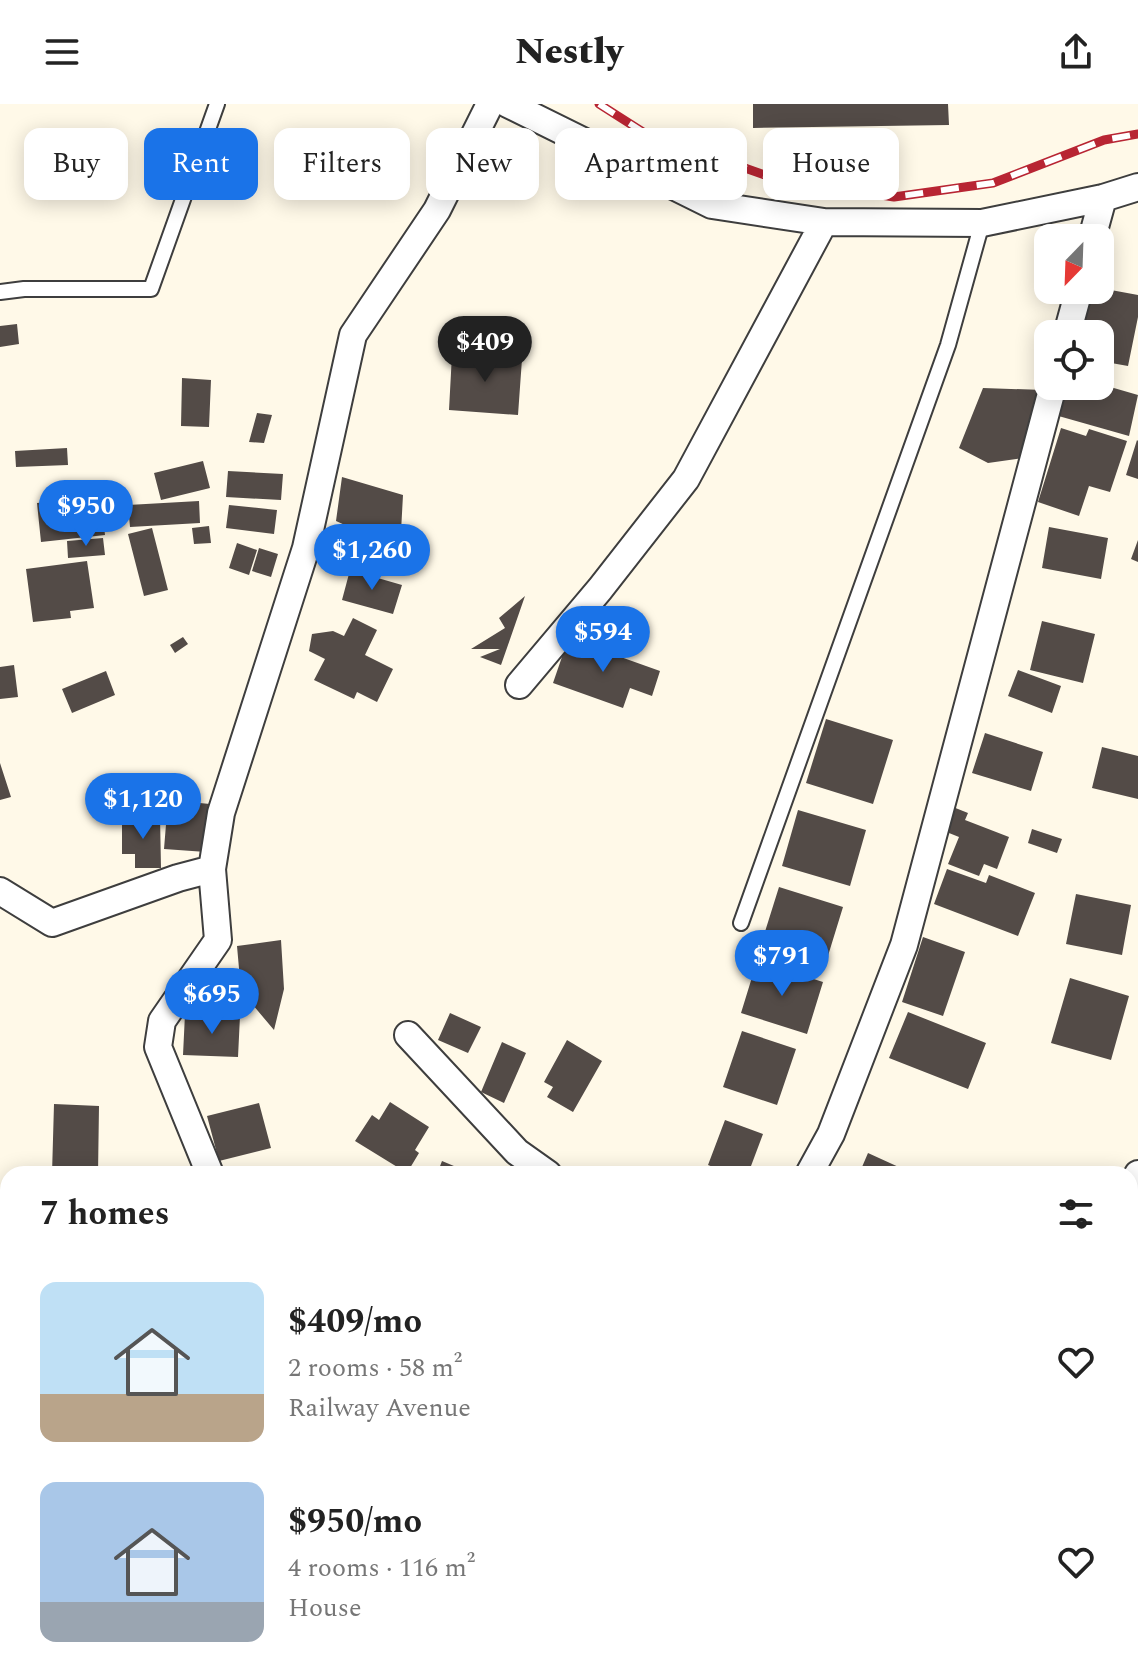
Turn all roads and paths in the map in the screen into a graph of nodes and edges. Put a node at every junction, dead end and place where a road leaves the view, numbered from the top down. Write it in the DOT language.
graph roads {
  1 [pos="217,104"];
  2 [pos="490,104"];
  3 [pos="508,104"];
  4 [pos="1138,187"];
  5 [pos="1103,198"];
  6 [pos="824,222"];
  7 [pos="982,223"];
  8 [pos="1096,224"];
  9 [pos="0,292"];
  10 [pos="1049,400"];
  11 [pos="519,685"];
  12 [pos="212,869"];
  13 [pos="0,891"];
  14 [pos="741,923"];
  15 [pos="408,1035"];
  16 [pos="207,1166"];
  17 [pos="537,1166"];
  18 [pos="813,1166"];
  1 -- 9 [label="lane"];
  2 -- 12 [label="street"];
  3 -- 6 [label="street"];
  4 -- 5 [label="street"];
  5 -- 7 [label="street"];
  5 -- 8 [label="street"];
  6 -- 7 [label="street"];
  6 -- 11 [label="street"];
  7 -- 14 [label="lane"];
  10 -- 18 [label="street"];
  12 -- 13 [label="street"];
  12 -- 16 [label="street"];
  15 -- 17 [label="street"];
}
